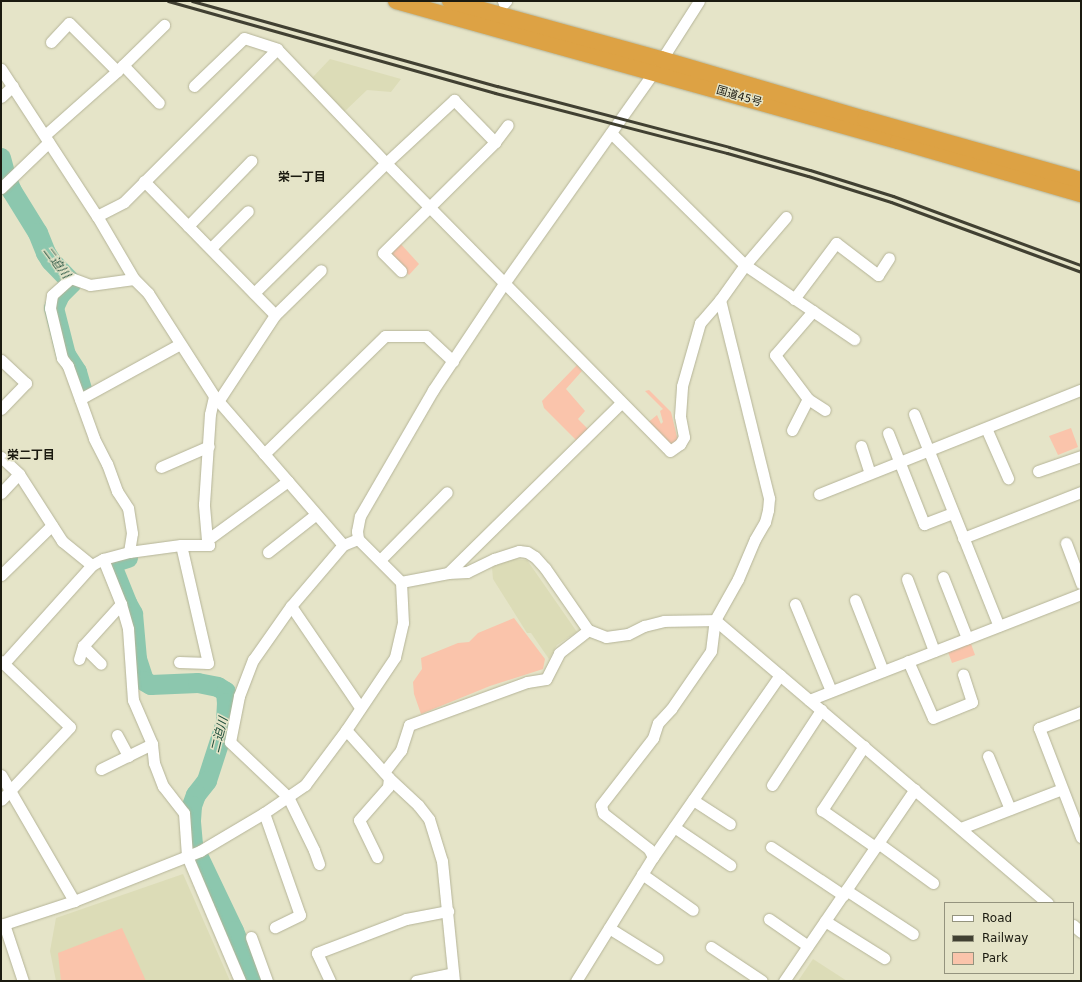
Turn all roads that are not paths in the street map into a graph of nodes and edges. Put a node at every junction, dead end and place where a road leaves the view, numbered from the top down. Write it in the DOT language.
graph roads {
  1 [pos="396,1"];
  2 [pos="450,1"];
  3 [pos="503,1"];
  4 [pos="506,1"];
  5 [pos="699,1"];
  6 [pos="164,25"];
  7 [pos="51,42"];
  8 [pos="277,49"];
  9 [pos="661,59"];
  10 [pos="120,68"];
  11 [pos="1,69"];
  12 [pos="653,73"];
  13 [pos="13,86"];
  14 [pos="194,86"];
  15 [pos="1,98"];
  16 [pos="159,103"];
  17 [pos="508,125"];
  18 [pos="611,132"];
  19 [pos="47,139"];
  20 [pos="495,142"];
  21 [pos="251,162"];
  22 [pos="386,163"];
  23 [pos="1081,180"];
  24 [pos="144,181"];
  25 [pos="4,184"];
  26 [pos="1081,194"];
  27 [pos="429,206"];
  28 [pos="248,211"];
  29 [pos="97,216"];
  30 [pos="786,217"];
  31 [pos="188,226"];
  32 [pos="211,248"];
  33 [pos="889,258"];
  34 [pos="744,265"];
  35 [pos="321,270"];
  36 [pos="401,271"];
  37 [pos="134,279"];
  38 [pos="505,282"];
  39 [pos="254,293"];
  40 [pos="794,299"];
  41 [pos="720,300"];
  42 [pos="813,311"];
  43 [pos="275,315"];
  44 [pos="854,339"];
  45 [pos="180,344"];
  46 [pos="1,360"];
  47 [pos="453,361"];
  48 [pos="1081,390"];
  49 [pos="216,398"];
  50 [pos="80,399"];
  51 [pos="808,399"];
  52 [pos="621,403"];
  53 [pos="1,409"];
  54 [pos="825,410"];
  55 [pos="914,414"];
  56 [pos="986,428"];
  57 [pos="792,430"];
  58 [pos="888,433"];
  59 [pos="209,446"];
  60 [pos="861,446"];
  61 [pos="928,450"];
  62 [pos="264,454"];
  63 [pos="1081,456"];
  64 [pos="1,457"];
  65 [pos="899,462"];
  66 [pos="161,467"];
  67 [pos="1038,471"];
  68 [pos="870,473"];
  69 [pos="19,474"];
  70 [pos="1008,478"];
  71 [pos="288,481"];
  72 [pos="447,492"];
  73 [pos="1081,492"];
  74 [pos="1,493"];
  75 [pos="819,494"];
  76 [pos="953,513"];
  77 [pos="316,515"];
  78 [pos="52,525"];
  79 [pos="963,538"];
  80 [pos="358,539"];
  81 [pos="207,540"];
  82 [pos="1066,543"];
  83 [pos="181,545"];
  84 [pos="343,545"];
  85 [pos="129,552"];
  86 [pos="268,552"];
  87 [pos="103,560"];
  88 [pos="380,560"];
  89 [pos="92,565"];
  90 [pos="448,573"];
  91 [pos="1,575"];
  92 [pos="943,577"];
  93 [pos="908,579"];
  94 [pos="401,582"];
  95 [pos="1081,583"];
  96 [pos="1081,594"];
  97 [pos="855,600"];
  98 [pos="121,604"];
  99 [pos="795,604"];
  100 [pos="291,606"];
  101 [pos="715,620"];
  102 [pos="999,626"];
  103 [pos="588,630"];
  104 [pos="967,638"];
  105 [pos="83,646"];
  106 [pos="934,651"];
  107 [pos="79,658"];
  108 [pos="908,661"];
  109 [pos="2,662"];
  110 [pos="179,662"];
  111 [pos="101,664"];
  112 [pos="883,671"];
  113 [pos="963,674"];
  114 [pos="780,675"];
  115 [pos="830,691"];
  116 [pos="809,700"];
  117 [pos="360,707"];
  118 [pos="821,710"];
  119 [pos="1081,712"];
  120 [pos="346,730"];
  121 [pos="117,735"];
  122 [pos="152,744"];
  123 [pos="864,746"];
  124 [pos="128,756"];
  125 [pos="988,756"];
  126 [pos="101,769"];
  127 [pos="1,775"];
  128 [pos="387,775"];
  129 [pos="772,785"];
  130 [pos="915,788"];
  131 [pos="1062,789"];
  132 [pos="10,791"];
  133 [pos="288,797"];
  134 [pos="1,800"];
  135 [pos="693,800"];
  136 [pos="1010,809"];
  137 [pos="264,813"];
  138 [pos="730,824"];
  139 [pos="674,827"];
  140 [pos="961,828"];
  141 [pos="1081,837"];
  142 [pos="877,845"];
  143 [pos="771,847"];
  144 [pos="192,853"];
  145 [pos="377,857"];
  146 [pos="653,857"];
  147 [pos="319,864"];
  148 [pos="730,865"];
  149 [pos="642,874"];
  150 [pos="933,883"];
  151 [pos="844,892"];
  152 [pos="74,901"];
  153 [pos="1047,902"];
  154 [pos="693,910"];
  155 [pos="448,911"];
  156 [pos="769,919"];
  157 [pos="825,921"];
  158 [pos="3,924"];
  159 [pos="275,927"];
  160 [pos="609,928"];
  161 [pos="913,934"];
  162 [pos="251,937"];
  163 [pos="808,946"];
  164 [pos="711,947"];
  165 [pos="657,958"];
  166 [pos="884,958"];
  167 [pos="454,977"];
  168 [pos="23,981"];
  169 [pos="240,981"];
  170 [pos="267,981"];
  171 [pos="330,981"];
  172 [pos="416,981"];
  173 [pos="576,981"];
  174 [pos="762,981"];
  175 [pos="784,981"];
  1 -- 12 [label="highway, 国道45号"];
  2 -- 9 [label="highway, 国道45号"];
  3 -- 4 [label="street"];
  5 -- 9 [label="street"];
  6 -- 10 [label="street"];
  7 -- 10 [label="street"];
  8 -- 14 [label="street"];
  8 -- 22 [label="street"];
  8 -- 24 [label="street"];
  9 -- 12 [label="street"];
  9 -- 23 [label="highway, 国道45号"];
  10 -- 16 [label="street"];
  10 -- 19 [label="street"];
  11 -- 13 [label="street"];
  12 -- 18 [label="street"];
  12 -- 26 [label="highway, 国道45号"];
  13 -- 15 [label="street"];
  13 -- 19 [label="street"];
  17 -- 20 [label="street"];
  18 -- 34 [label="street"];
  18 -- 38 [label="street"];
  19 -- 25 [label="street"];
  19 -- 29 [label="street"];
  20 -- 22 [label="street"];
  20 -- 27 [label="street"];
  21 -- 31 [label="street"];
  22 -- 27 [label="street"];
  22 -- 39 [label="street"];
  24 -- 29 [label="street"];
  24 -- 31 [label="street"];
  27 -- 36 [label="street"];
  27 -- 38 [label="street"];
  28 -- 32 [label="street"];
  29 -- 37 [label="street"];
  30 -- 34 [label="street"];
  31 -- 32 [label="street"];
  32 -- 39 [label="street"];
  33 -- 40 [label="street"];
  34 -- 40 [label="street"];
  34 -- 41 [label="street"];
  35 -- 43 [label="street"];
  37 -- 45 [label="street"];
  37 -- 50 [label="street"];
  38 -- 47 [label="street"];
  38 -- 52 [label="street"];
  39 -- 43 [label="street"];
  40 -- 42 [label="street"];
  41 -- 52 [label="street"];
  41 -- 101 [label="street"];
  42 -- 44 [label="street"];
  42 -- 51 [label="street"];
  43 -- 49 [label="street"];
  45 -- 49 [label="street"];
  45 -- 50 [label="street"];
  46 -- 53 [label="street"];
  47 -- 62 [label="street"];
  47 -- 80 [label="street"];
  48 -- 56 [label="street"];
  49 -- 59 [label="street"];
  49 -- 62 [label="street"];
  50 -- 85 [label="street"];
  51 -- 54 [label="street"];
  51 -- 57 [label="street"];
  52 -- 90 [label="street"];
  55 -- 61 [label="street"];
  56 -- 61 [label="street"];
  56 -- 70 [label="street"];
  58 -- 65 [label="street"];
  59 -- 66 [label="street"];
  59 -- 81 [label="street"];
  60 -- 68 [label="street"];
  61 -- 65 [label="street"];
  61 -- 76 [label="street"];
  62 -- 71 [label="street"];
  63 -- 67 [label="street"];
  64 -- 69 [label="street"];
  65 -- 68 [label="street"];
  65 -- 76 [label="street"];
  68 -- 75 [label="street"];
  69 -- 74 [label="street"];
  69 -- 78 [label="street"];
  71 -- 77 [label="street"];
  71 -- 81 [label="street"];
  72 -- 88 [label="street"];
  73 -- 79 [label="street"];
  76 -- 79 [label="street"];
  77 -- 84 [label="street"];
  77 -- 86 [label="street"];
  78 -- 89 [label="street"];
  78 -- 91 [label="street"];
  79 -- 102 [label="street"];
  80 -- 84 [label="street"];
  80 -- 88 [label="street"];
  81 -- 83 [label="street"];
  82 -- 95 [label="street"];
  83 -- 85 [label="street"];
  83 -- 110 [label="street"];
  84 -- 100 [label="street"];
  85 -- 87 [label="street"];
  87 -- 89 [label="street"];
  87 -- 98 [label="street"];
  88 -- 94 [label="street"];
  89 -- 109 [label="street"];
  90 -- 94 [label="street"];
  90 -- 103 [label="street"];
  92 -- 104 [label="street"];
  93 -- 106 [label="street"];
  94 -- 117 [label="street"];
  96 -- 102 [label="street"];
  97 -- 112 [label="street"];
  98 -- 105 [label="street"];
  98 -- 122 [label="street"];
  99 -- 115 [label="street"];
  100 -- 117 [label="street"];
  100 -- 133 [label="street"];
  101 -- 103 [label="street"];
  101 -- 114 [label="street"];
  101 -- 146 [label="street"];
  102 -- 104 [label="street"];
  103 -- 128 [label="street"];
  104 -- 106 [label="street"];
  105 -- 107 [label="street"];
  105 -- 111 [label="street"];
  106 -- 108 [label="street"];
  108 -- 112 [label="street"];
  108 -- 113 [label="street"];
  109 -- 132 [label="street"];
  112 -- 115 [label="street"];
  114 -- 116 [label="street"];
  114 -- 135 [label="street"];
  115 -- 116 [label="street"];
  116 -- 118 [label="street"];
  117 -- 120 [label="street"];
  118 -- 123 [label="street"];
  118 -- 129 [label="street"];
  119 -- 131 [label="street"];
  120 -- 128 [label="street"];
  120 -- 133 [label="street"];
  121 -- 124 [label="street"];
  122 -- 124 [label="street"];
  122 -- 144 [label="street"];
  123 -- 130 [label="street"];
  123 -- 142 [label="street"];
  124 -- 126 [label="street"];
  125 -- 136 [label="street"];
  127 -- 132 [label="street"];
  128 -- 145 [label="street"];
  128 -- 155 [label="street"];
  130 -- 140 [label="street"];
  130 -- 142 [label="street"];
  131 -- 136 [label="street"];
  131 -- 141 [label="street"];
  132 -- 134 [label="street"];
  132 -- 152 [label="street"];
  133 -- 137 [label="street"];
  133 -- 147 [label="street"];
  135 -- 138 [label="street"];
  135 -- 139 [label="street"];
  136 -- 140 [label="street"];
  137 -- 144 [label="street"];
  137 -- 159 [label="street"];
  139 -- 146 [label="street"];
  139 -- 148 [label="street"];
  140 -- 153 [label="street"];
  142 -- 150 [label="street"];
  142 -- 151 [label="street"];
  143 -- 151 [label="street"];
  144 -- 152 [label="street"];
  144 -- 169 [label="street"];
  146 -- 149 [label="street"];
  149 -- 154 [label="street"];
  149 -- 160 [label="street"];
  151 -- 157 [label="street"];
  151 -- 161 [label="street"];
  152 -- 158 [label="street"];
  155 -- 167 [label="street"];
  155 -- 171 [label="street"];
  156 -- 163 [label="street"];
  157 -- 163 [label="street"];
  157 -- 166 [label="street"];
  158 -- 168 [label="street"];
  160 -- 165 [label="street"];
  160 -- 173 [label="street"];
  162 -- 170 [label="street"];
  163 -- 175 [label="street"];
  164 -- 174 [label="street"];
  167 -- 172 [label="street"];
}
